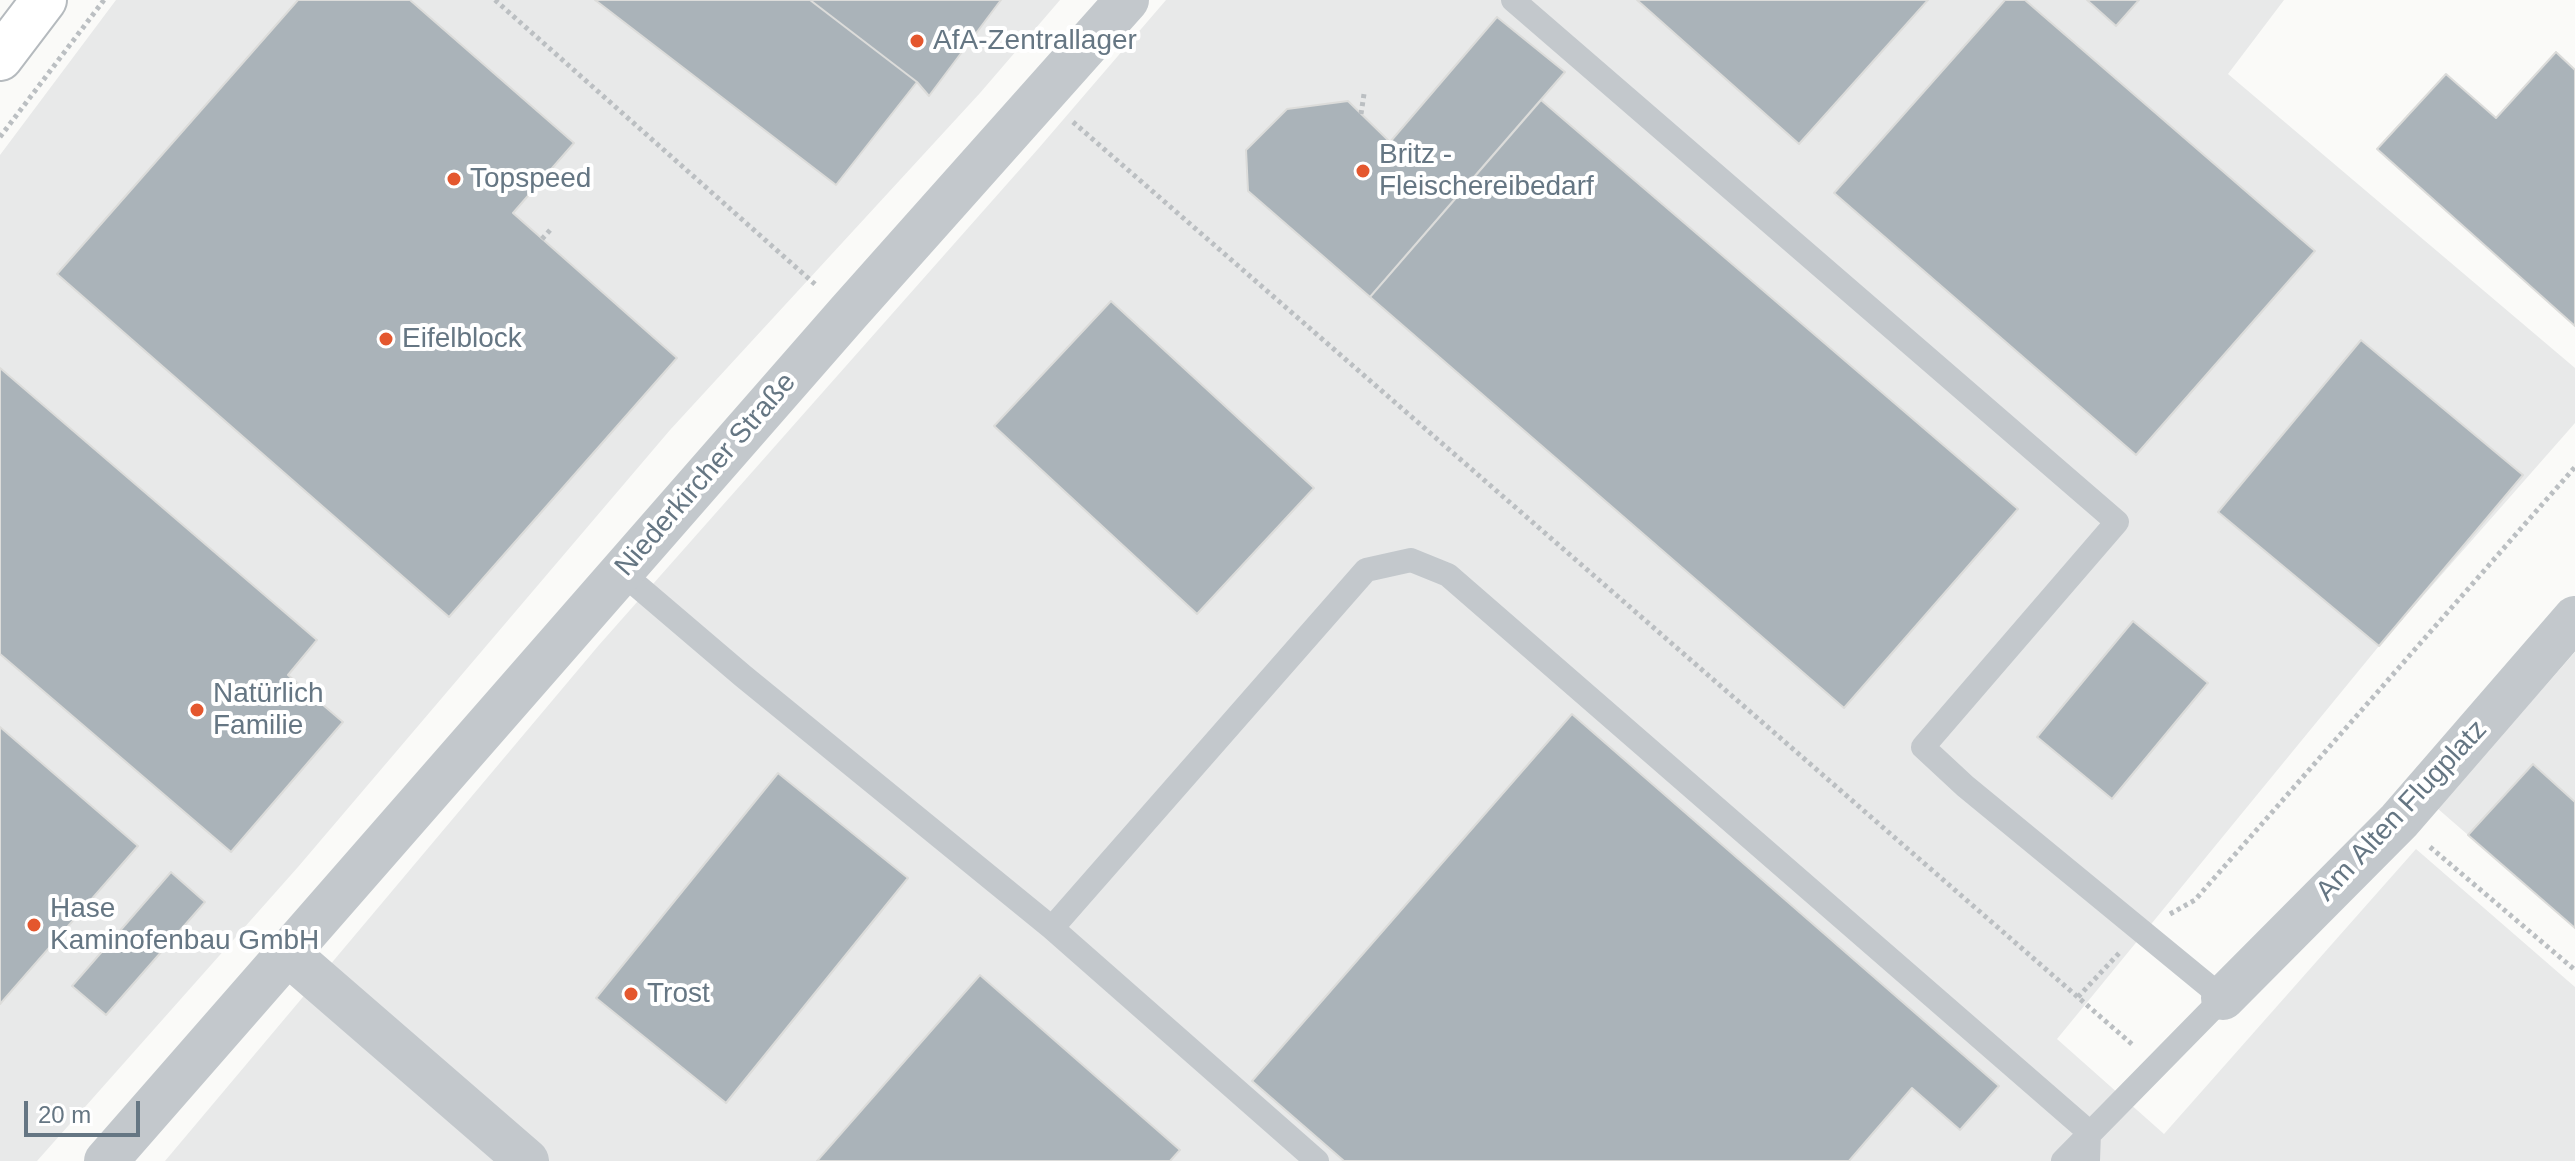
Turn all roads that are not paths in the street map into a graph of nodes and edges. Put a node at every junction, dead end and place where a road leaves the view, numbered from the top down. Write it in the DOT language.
graph roads {
  1 [pos="44,0"];
  2 [pos="1127,0"];
  3 [pos="1513,0"];
  4 [pos="0,58"];
  5 [pos="621,572"];
  6 [pos="2575,618"];
  7 [pos="1052,928"];
  8 [pos="287,953"];
  9 [pos="2223,998"];
  10 [pos="2089,1132"];
  11 [pos="106,1161"];
  12 [pos="527,1161"];
  13 [pos="1317,1161"];
  14 [pos="2063,1161"];
  15 [pos="2088,1161"];
  1 -- 4 [label="main road"];
  2 -- 5 [label="street, Niederkircher Straße"];
  3 -- 9 [label="lane"];
  5 -- 7 [label="lane"];
  5 -- 8 [label="street, Niederkircher Straße"];
  6 -- 9 [label="street, Am Alten Flugplatz"];
  7 -- 10 [label="lane"];
  7 -- 13 [label="lane"];
  8 -- 11 [label="street, Niederkircher Straße"];
  8 -- 12 [label="street"];
  9 -- 10 [label="lane"];
  10 -- 14 [label="lane"];
  10 -- 15 [label="lane"];
}
